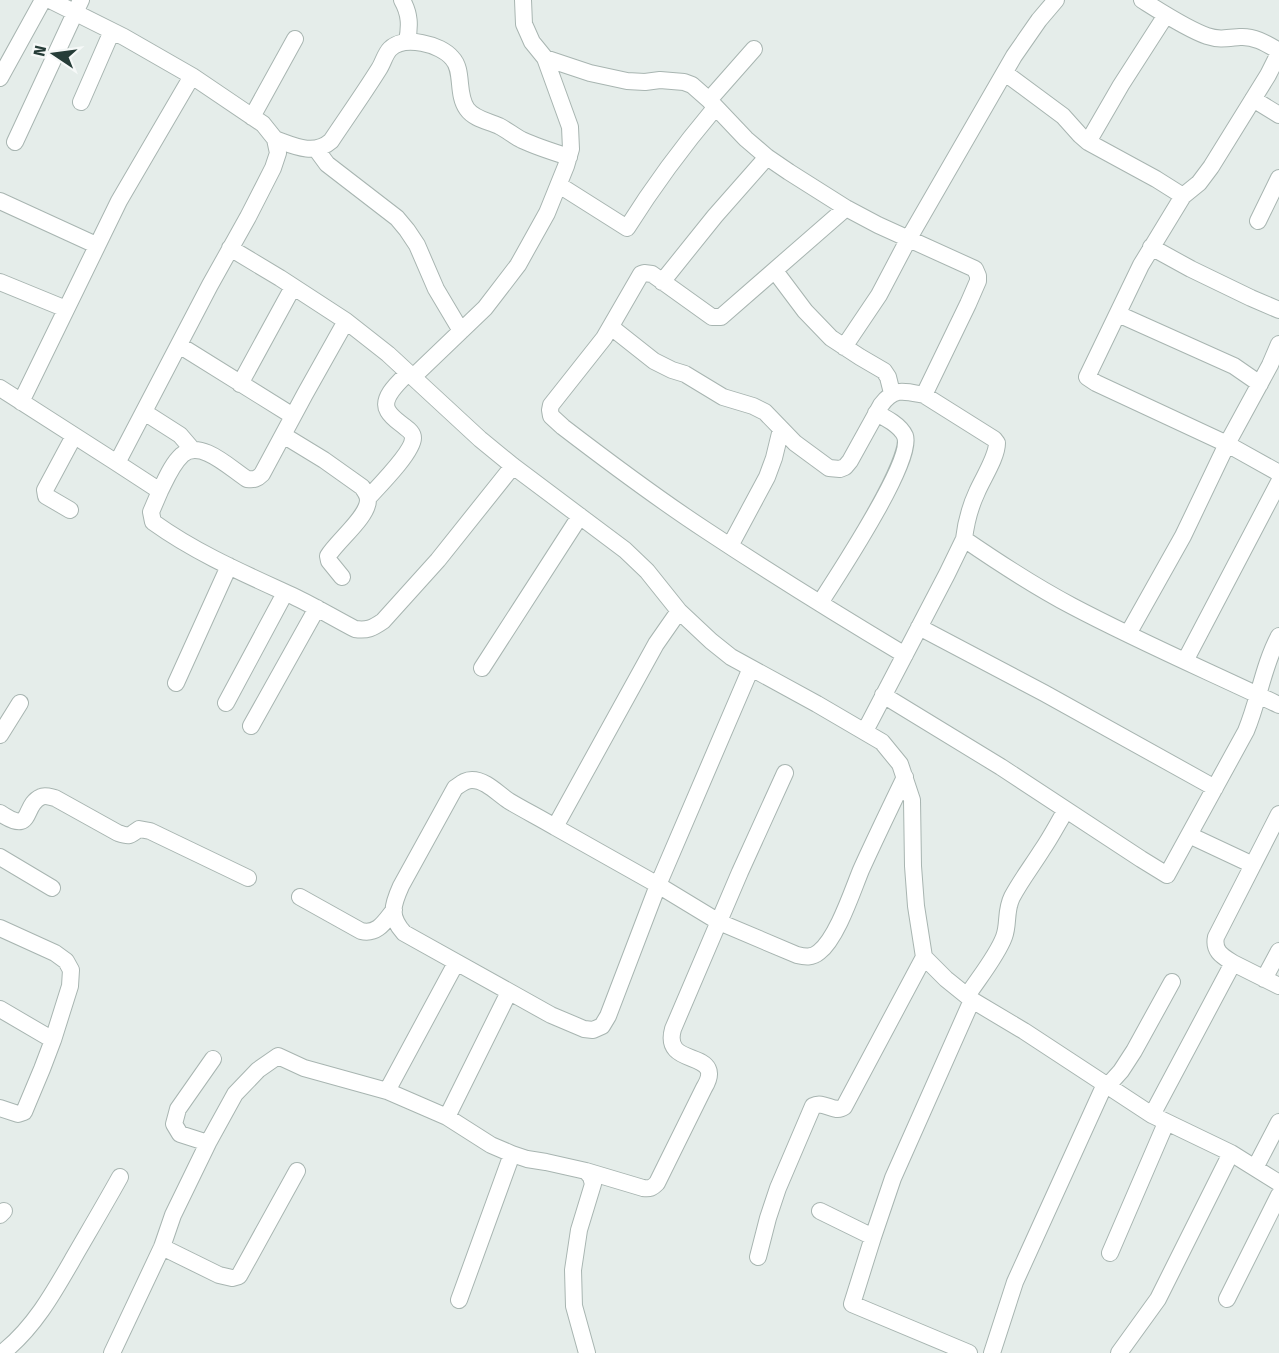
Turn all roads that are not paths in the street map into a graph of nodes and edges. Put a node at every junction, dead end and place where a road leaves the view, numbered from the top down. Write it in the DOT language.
graph roads {
  1 [pos="43,0"];
  2 [pos="50,0"];
  3 [pos="402,0"];
  4 [pos="523,0"];
  5 [pos="1056,0"];
  6 [pos="1142,0"];
  7 [pos="78,6"];
  8 [pos="1166,15"];
  9 [pos="112,31"];
  10 [pos="295,39"];
  11 [pos="407,41"];
  12 [pos="754,49"];
  13 [pos="1279,52"];
  14 [pos="545,58"];
  15 [pos="1005,73"];
  16 [pos="192,76"];
  17 [pos="0,78"];
  18 [pos="1253,99"];
  19 [pos="81,102"];
  20 [pos="712,104"];
  21 [pos="1279,115"];
  22 [pos="252,117"];
  23 [pos="275,139"];
  24 [pos="15,142"];
  25 [pos="1088,142"];
  26 [pos="316,149"];
  27 [pos="569,157"];
  28 [pos="767,157"];
  29 [pos="1279,178"];
  30 [pos="559,185"];
  31 [pos="1183,196"];
  32 [pos="0,201"];
  33 [pos="846,208"];
  34 [pos="1258,221"];
  35 [pos="909,238"];
  36 [pos="96,245"];
  37 [pos="230,248"];
  38 [pos="1151,248"];
  39 [pos="775,271"];
  40 [pos="0,282"];
  41 [pos="662,282"];
  42 [pos="293,287"];
  43 [pos="66,309"];
  44 [pos="1279,310"];
  45 [pos="1118,314"];
  46 [pos="346,321"];
  47 [pos="611,327"];
  48 [pos="461,331"];
  49 [pos="1279,344"];
  50 [pos="179,345"];
  51 [pos="844,347"];
  52 [pos="411,375"];
  53 [pos="240,384"];
  54 [pos="1260,384"];
  55 [pos="0,388"];
  56 [pos="892,393"];
  57 [pos="924,395"];
  58 [pos="21,402"];
  59 [pos="144,412"];
  60 [pos="876,413"];
  61 [pos="293,416"];
  62 [pos="781,429"];
  63 [pos="283,435"];
  64 [pos="74,436"];
  65 [pos="1227,444"];
  66 [pos="192,449"];
  67 [pos="117,463"];
  68 [pos="513,466"];
  69 [pos="1279,473"];
  70 [pos="1279,482"];
  71 [pos="160,490"];
  72 [pos="368,498"];
  73 [pos="70,510"];
  74 [pos="580,516"];
  75 [pos="964,538"];
  76 [pos="730,546"];
  77 [pos="229,566"];
  78 [pos="342,577"];
  79 [pos="285,592"];
  80 [pos="820,603"];
  81 [pos="317,609"];
  82 [pos="679,611"];
  83 [pos="919,627"];
  84 [pos="1128,634"];
  85 [pos="1279,636"];
  86 [pos="904,655"];
  87 [pos="1185,661"];
  88 [pos="482,668"];
  89 [pos="751,668"];
  90 [pos="176,683"];
  91 [pos="1257,694"];
  92 [pos="883,695"];
  93 [pos="20,703"];
  94 [pos="226,703"];
  95 [pos="1279,705"];
  96 [pos="251,726"];
  97 [pos="865,731"];
  98 [pos="0,735"];
  99 [pos="785,773"];
  100 [pos="905,777"];
  101 [pos="1215,788"];
  102 [pos="1066,810"];
  103 [pos="0,813"];
  104 [pos="1279,814"];
  105 [pos="555,827"];
  106 [pos="1189,835"];
  107 [pos="0,857"];
  108 [pos="1253,865"];
  109 [pos="248,878"];
  110 [pos="658,885"];
  111 [pos="52,888"];
  112 [pos="300,897"];
  113 [pos="394,910"];
  114 [pos="719,922"];
  115 [pos="0,928"];
  116 [pos="1279,951"];
  117 [pos="924,957"];
  118 [pos="456,963"];
  119 [pos="1233,963"];
  120 [pos="1172,982"];
  121 [pos="1272,982"];
  122 [pos="509,992"];
  123 [pos="969,998"];
  124 [pos="0,1009"];
  125 [pos="53,1040"];
  126 [pos="213,1059"];
  127 [pos="1105,1084"];
  128 [pos="387,1091"];
  129 [pos="0,1108"];
  130 [pos="447,1117"];
  131 [pos="1159,1119"];
  132 [pos="1279,1122"];
  133 [pos="208,1143"];
  134 [pos="1231,1153"];
  135 [pos="512,1154"];
  136 [pos="1255,1168"];
  137 [pos="297,1171"];
  138 [pos="586,1171"];
  139 [pos="120,1177"];
  140 [pos="1279,1183"];
  141 [pos="1279,1195"];
  142 [pos="820,1211"];
  143 [pos="873,1237"];
  144 [pos="162,1247"];
  145 [pos="1110,1253"];
  146 [pos="758,1257"];
  147 [pos="1227,1299"];
  148 [pos="459,1300"];
  149 [pos="2,1353"];
  150 [pos="112,1353"];
  151 [pos="587,1353"];
  152 [pos="969,1353"];
  153 [pos="992,1353"];
  154 [pos="1119,1353"];
  1 -- 17 [label="street"];
  2 -- 7 [label="street"];
  3 -- 11 [label="street"];
  4 -- 14 [label="street"];
  5 -- 15 [label="street"];
  6 -- 8 [label="street"];
  7 -- 9 [label="street"];
  7 -- 24 [label="street"];
  8 -- 13 [label="street"];
  8 -- 25 [label="street"];
  9 -- 16 [label="street"];
  9 -- 19 [label="street"];
  10 -- 22 [label="street"];
  11 -- 26 [label="street"];
  11 -- 27 [label="street"];
  12 -- 20 [label="street"];
  13 -- 18 [label="street"];
  14 -- 20 [label="street"];
  14 -- 27 [label="street"];
  15 -- 25 [label="street"];
  15 -- 35 [label="street"];
  16 -- 22 [label="street"];
  16 -- 36 [label="street"];
  18 -- 21 [label="street"];
  18 -- 31 [label="street"];
  20 -- 28 [label="street"];
  20 -- 30 [label="street"];
  22 -- 23 [label="street"];
  23 -- 26 [label="street"];
  23 -- 37 [label="street"];
  25 -- 31 [label="street"];
  26 -- 48 [label="street"];
  27 -- 30 [label="street"];
  28 -- 33 [label="street"];
  28 -- 41 [label="street"];
  29 -- 34 [label="street"];
  30 -- 48 [label="street"];
  31 -- 38 [label="street"];
  32 -- 36 [label="street"];
  33 -- 35 [label="street"];
  33 -- 39 [label="street"];
  35 -- 51 [label="street"];
  35 -- 57 [label="street"];
  36 -- 43 [label="street"];
  37 -- 42 [label="street"];
  37 -- 50 [label="street"];
  38 -- 44 [label="street"];
  38 -- 45 [label="street"];
  39 -- 41 [label="street"];
  39 -- 51 [label="street"];
  40 -- 43 [label="street"];
  41 -- 47 [label="street"];
  42 -- 46 [label="street"];
  42 -- 53 [label="street"];
  43 -- 58 [label="street"];
  45 -- 54 [label="street"];
  45 -- 65 [label="street"];
  46 -- 52 [label="street"];
  46 -- 61 [label="street"];
  47 -- 62 [label="street"];
  47 -- 76 [label="street"];
  48 -- 52 [label="street"];
  49 -- 54 [label="street"];
  50 -- 53 [label="street"];
  50 -- 59 [label="street"];
  51 -- 56 [label="street"];
  52 -- 68 [label="street"];
  52 -- 72 [label="street"];
  53 -- 61 [label="street"];
  54 -- 65 [label="street"];
  55 -- 58 [label="street"];
  56 -- 57 [label="street"];
  56 -- 60 [label="street"];
  57 -- 75 [label="street"];
  58 -- 64 [label="street"];
  59 -- 66 [label="street"];
  59 -- 67 [label="street"];
  60 -- 62 [label="street"];
  60 -- 80 [label="street"];
  61 -- 63 [label="street"];
  62 -- 76 [label="street"];
  63 -- 66 [label="street"];
  63 -- 72 [label="street"];
  64 -- 67 [label="street"];
  64 -- 73 [label="street"];
  65 -- 69 [label="street"];
  65 -- 84 [label="street"];
  66 -- 71 [label="street"];
  67 -- 71 [label="street"];
  68 -- 74 [label="street"];
  68 -- 81 [label="street"];
  70 -- 87 [label="street"];
  71 -- 77 [label="street"];
  72 -- 78 [label="street"];
  74 -- 82 [label="street"];
  74 -- 88 [label="street"];
  75 -- 83 [label="street"];
  75 -- 84 [label="street"];
  76 -- 80 [label="street"];
  77 -- 79 [label="street"];
  77 -- 90 [label="street"];
  79 -- 81 [label="street"];
  79 -- 94 [label="street"];
  80 -- 86 [label="street"];
  81 -- 96 [label="street"];
  82 -- 89 [label="street"];
  82 -- 105 [label="street"];
  83 -- 86 [label="street"];
  83 -- 101 [label="street"];
  84 -- 87 [label="street"];
  85 -- 91 [label="street"];
  86 -- 92 [label="street"];
  87 -- 91 [label="street"];
  89 -- 97 [label="street"];
  89 -- 110 [label="street"];
  91 -- 95 [label="street"];
  91 -- 101 [label="street"];
  92 -- 97 [label="street"];
  92 -- 102 [label="street"];
  93 -- 98 [label="street"];
  97 -- 100 [label="street"];
  99 -- 114 [label="street"];
  100 -- 114 [label="street"];
  100 -- 117 [label="street"];
  101 -- 106 [label="street"];
  102 -- 106 [label="street"];
  102 -- 123 [label="street"];
  103 -- 109 [label="street"];
  104 -- 108 [label="street"];
  105 -- 110 [label="street"];
  105 -- 113 [label="street"];
  106 -- 108 [label="street"];
  107 -- 111 [label="street"];
  108 -- 119 [label="street"];
  110 -- 114 [label="street"];
  110 -- 122 [label="street"];
  112 -- 113 [label="street"];
  113 -- 118 [label="street"];
  114 -- 138 [label="street"];
  115 -- 125 [label="street"];
  116 -- 121 [label="street"];
  117 -- 123 [label="street"];
  117 -- 146 [label="street"];
  118 -- 122 [label="street"];
  118 -- 128 [label="street"];
  119 -- 121 [label="street"];
  119 -- 131 [label="street"];
  120 -- 127 [label="street"];
  122 -- 130 [label="street"];
  123 -- 127 [label="street"];
  123 -- 143 [label="street"];
  124 -- 125 [label="street"];
  125 -- 129 [label="street"];
  126 -- 133 [label="street"];
  127 -- 131 [label="street"];
  127 -- 153 [label="street"];
  128 -- 130 [label="street"];
  128 -- 133 [label="street"];
  130 -- 135 [label="street"];
  131 -- 134 [label="street"];
  131 -- 145 [label="street"];
  132 -- 136 [label="street"];
  133 -- 144 [label="street"];
  134 -- 136 [label="street"];
  134 -- 154 [label="street"];
  135 -- 138 [label="street"];
  135 -- 148 [label="street"];
  136 -- 140 [label="street"];
  137 -- 144 [label="street"];
  138 -- 151 [label="street"];
  139 -- 149 [label="street"];
  141 -- 147 [label="street"];
  142 -- 143 [label="street"];
  143 -- 152 [label="street"];
  144 -- 150 [label="street"];
}
